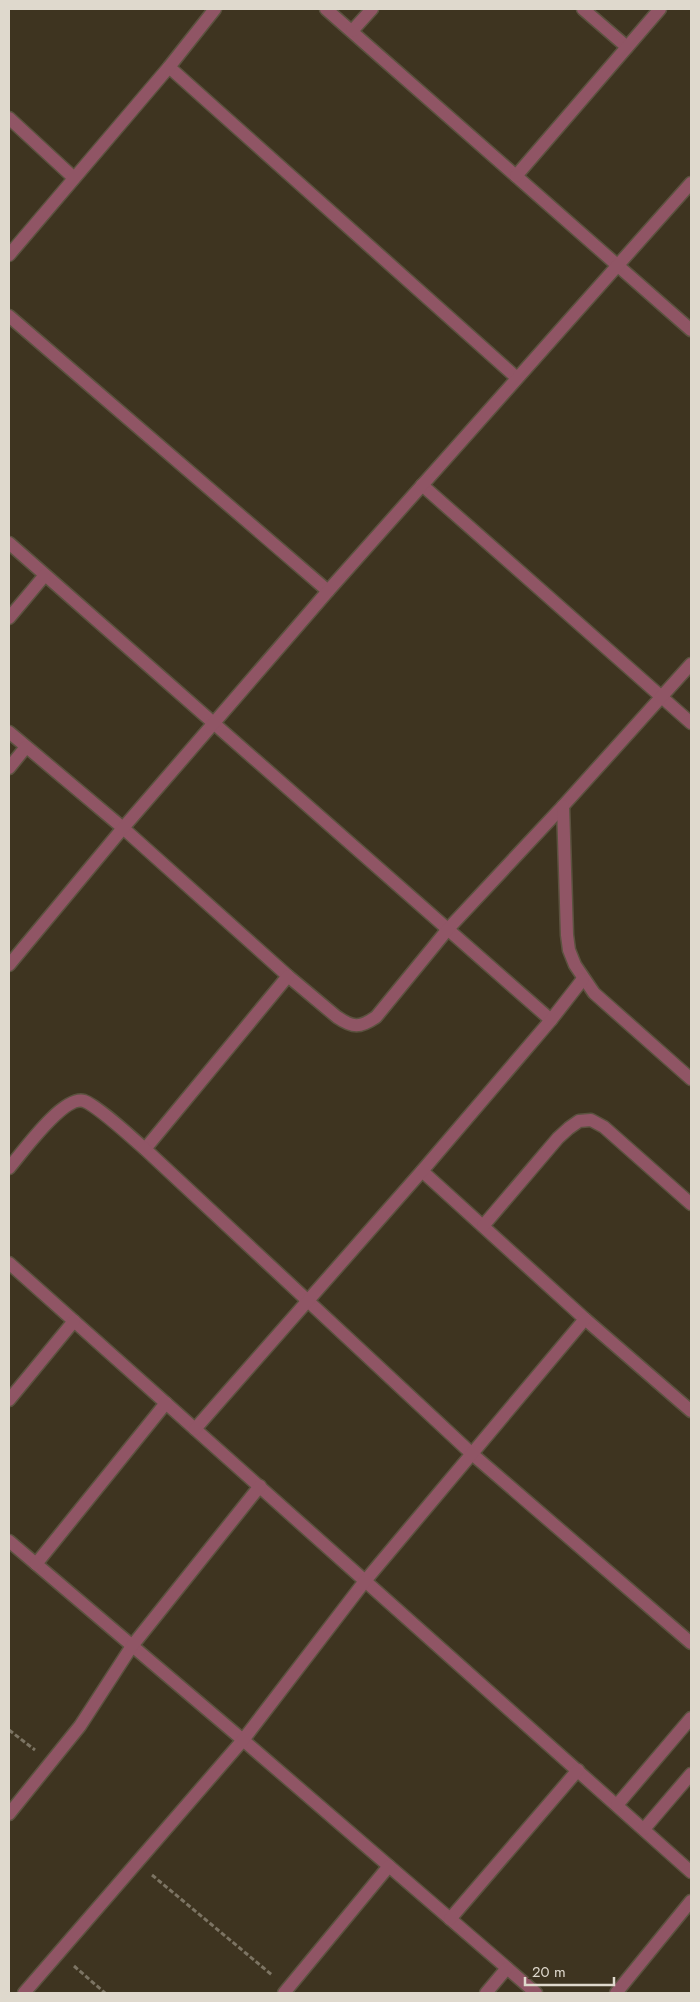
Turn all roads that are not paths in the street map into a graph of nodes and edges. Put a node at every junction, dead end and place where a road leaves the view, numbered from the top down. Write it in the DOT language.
graph roads {
  1 [pos="215,9"];
  2 [pos="326,9"];
  3 [pos="372,9"];
  4 [pos="583,9"];
  5 [pos="660,9"];
  6 [pos="352,31"];
  7 [pos="627,47"];
  8 [pos="169,66"];
  9 [pos="9,118"];
  10 [pos="516,176"];
  11 [pos="74,178"];
  12 [pos="691,183"];
  13 [pos="9,255"];
  14 [pos="618,266"];
  15 [pos="9,316"];
  16 [pos="691,330"];
  17 [pos="517,378"];
  18 [pos="422,485"];
  19 [pos="9,543"];
  20 [pos="45,575"];
  21 [pos="328,591"];
  22 [pos="9,618"];
  23 [pos="691,664"];
  24 [pos="662,697"];
  25 [pos="214,723"];
  26 [pos="691,723"];
  27 [pos="9,732"];
  28 [pos="26,747"];
  29 [pos="9,768"];
  30 [pos="563,806"];
  31 [pos="123,828"];
  32 [pos="448,929"];
  33 [pos="9,965"];
  34 [pos="288,976"];
  35 [pos="583,979"];
  36 [pos="551,1020"];
  37 [pos="691,1079"];
  38 [pos="146,1149"];
  39 [pos="9,1168"];
  40 [pos="422,1171"];
  41 [pos="691,1204"];
  42 [pos="483,1226"];
  43 [pos="9,1263"];
  44 [pos="310,1301"];
  45 [pos="585,1319"];
  46 [pos="74,1320"];
  47 [pos="9,1400"];
  48 [pos="166,1403"];
  49 [pos="691,1411"];
  50 [pos="196,1429"];
  51 [pos="471,1453"];
  52 [pos="260,1486"];
  53 [pos="9,1541"];
  54 [pos="36,1564"];
  55 [pos="365,1580"];
  56 [pos="691,1643"];
  57 [pos="132,1646"];
  58 [pos="691,1718"];
  59 [pos="243,1740"];
  60 [pos="578,1770"];
  61 [pos="691,1774"];
  62 [pos="618,1805"];
  63 [pos="9,1814"];
  64 [pos="644,1829"];
  65 [pos="389,1866"];
  66 [pos="691,1872"];
  67 [pos="691,1901"];
  68 [pos="450,1919"];
  69 [pos="507,1968"];
  70 [pos="286,1991"];
  71 [pos="24,1993"];
  72 [pos="486,1993"];
  73 [pos="536,1993"];
  74 [pos="616,1993"];
  1 -- 8 [label="street"];
  2 -- 6 [label="street"];
  3 -- 6 [label="street"];
  4 -- 7 [label="street"];
  5 -- 7 [label="street"];
  6 -- 10 [label="street"];
  7 -- 10 [label="street"];
  8 -- 11 [label="street"];
  8 -- 17 [label="street"];
  9 -- 11 [label="street"];
  10 -- 14 [label="street"];
  11 -- 13 [label="street"];
  12 -- 14 [label="street"];
  14 -- 16 [label="street"];
  14 -- 17 [label="street"];
  15 -- 21 [label="street"];
  17 -- 18 [label="street"];
  18 -- 21 [label="street"];
  18 -- 24 [label="street"];
  19 -- 20 [label="street"];
  20 -- 22 [label="street"];
  20 -- 25 [label="street"];
  21 -- 25 [label="street"];
  23 -- 24 [label="street"];
  24 -- 26 [label="street"];
  24 -- 30 [label="street"];
  25 -- 31 [label="street"];
  25 -- 32 [label="street"];
  27 -- 28 [label="street"];
  28 -- 29 [label="street"];
  28 -- 31 [label="street"];
  30 -- 32 [label="street"];
  30 -- 35 [label="street"];
  31 -- 33 [label="street"];
  31 -- 34 [label="street"];
  32 -- 34 [label="street"];
  32 -- 36 [label="street"];
  34 -- 38 [label="street"];
  35 -- 36 [label="street"];
  35 -- 37 [label="street"];
  36 -- 40 [label="street"];
  38 -- 39 [label="street"];
  38 -- 44 [label="street"];
  40 -- 42 [label="street"];
  40 -- 44 [label="street"];
  41 -- 42 [label="street"];
  42 -- 45 [label="street"];
  43 -- 46 [label="street"];
  44 -- 50 [label="street"];
  44 -- 51 [label="street"];
  45 -- 49 [label="street"];
  45 -- 51 [label="street"];
  46 -- 47 [label="street"];
  46 -- 48 [label="street"];
  48 -- 50 [label="street"];
  48 -- 54 [label="street"];
  50 -- 52 [label="street"];
  51 -- 55 [label="street"];
  51 -- 56 [label="street"];
  52 -- 55 [label="street"];
  52 -- 57 [label="street"];
  53 -- 54 [label="street"];
  54 -- 57 [label="street"];
  55 -- 59 [label="street"];
  55 -- 60 [label="street"];
  57 -- 59 [label="street"];
  57 -- 63 [label="street"];
  58 -- 62 [label="street"];
  59 -- 65 [label="street"];
  59 -- 71 [label="street"];
  60 -- 62 [label="street"];
  60 -- 68 [label="street"];
  61 -- 64 [label="street"];
  62 -- 64 [label="street"];
  64 -- 66 [label="street"];
  65 -- 68 [label="street"];
  65 -- 70 [label="street"];
  67 -- 74 [label="street"];
  68 -- 69 [label="street"];
  69 -- 72 [label="street"];
  69 -- 73 [label="street"];
}
